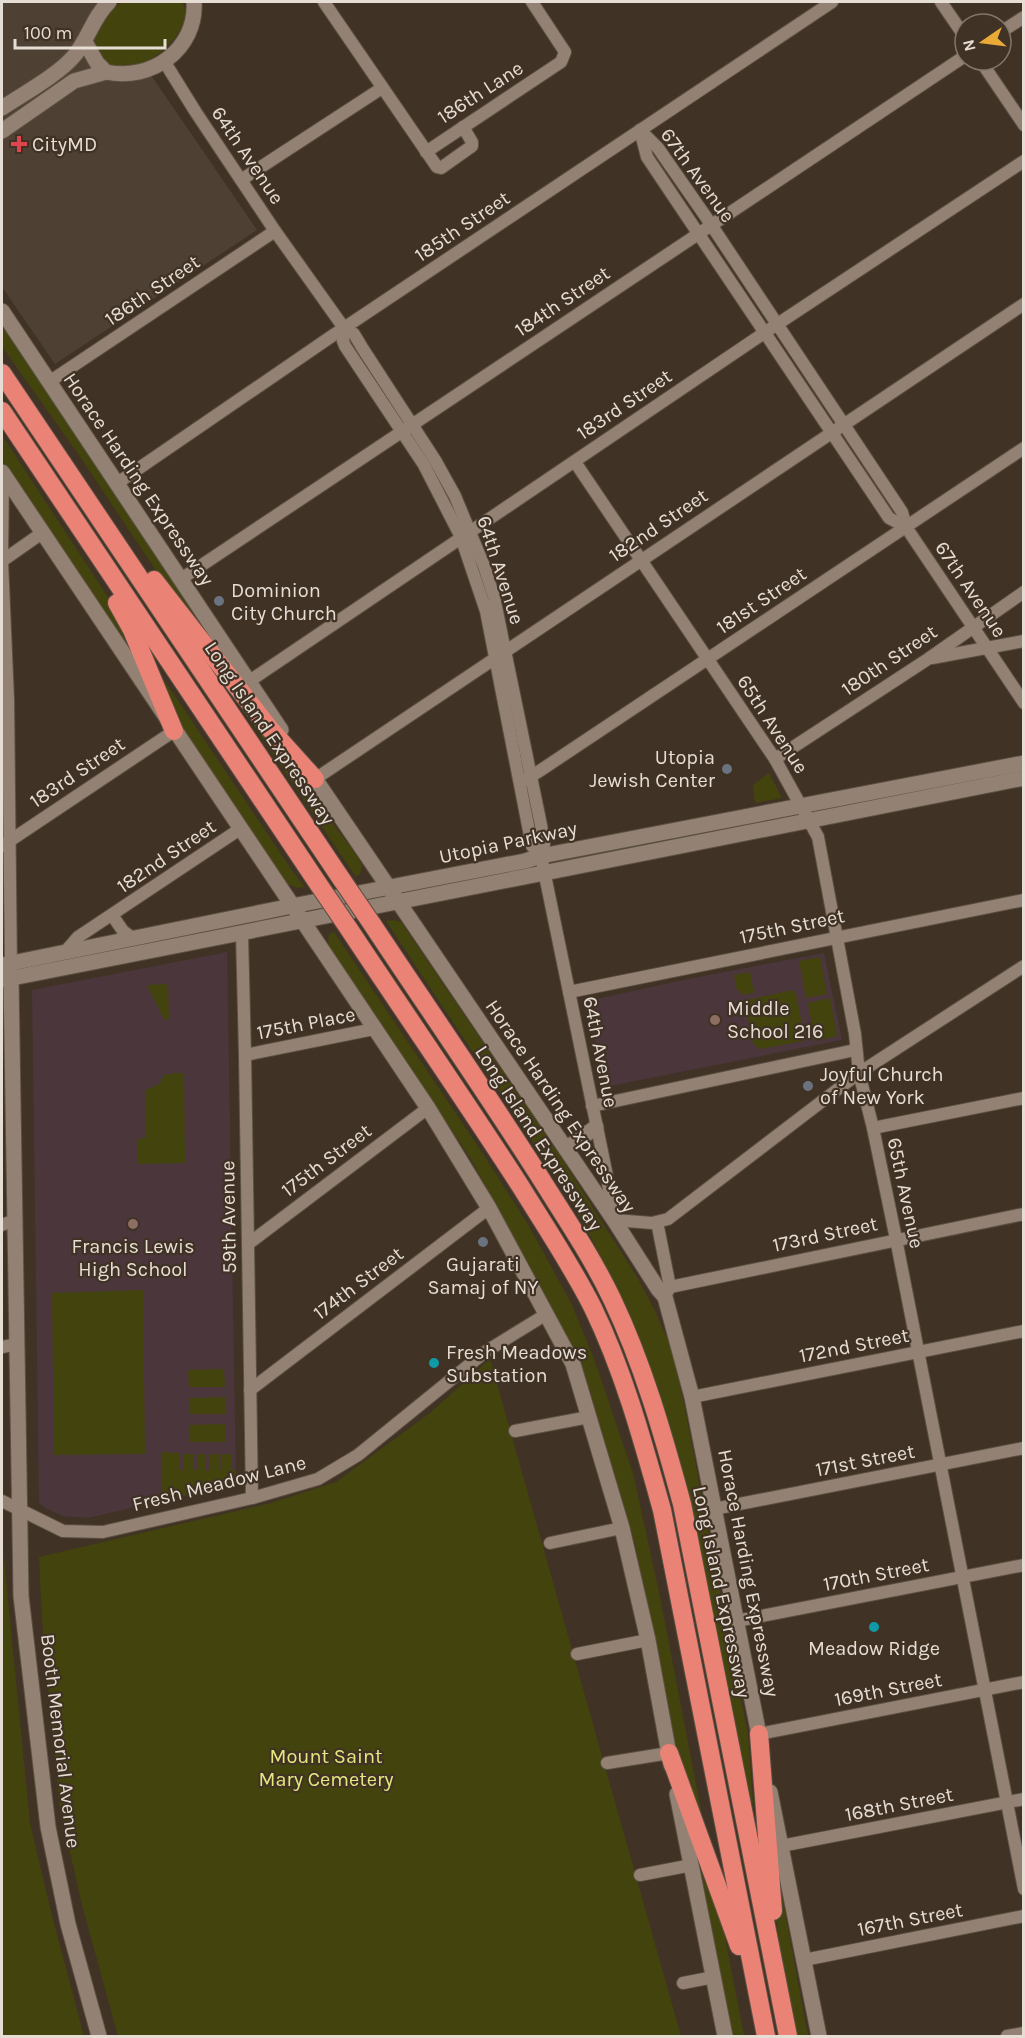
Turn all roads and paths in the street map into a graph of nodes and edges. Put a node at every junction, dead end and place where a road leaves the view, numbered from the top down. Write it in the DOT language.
graph roads {
  1 [pos="109,2"];
  2 [pos="324,2"];
  3 [pos="532,2"];
  4 [pos="832,2"];
  5 [pos="941,2"];
  6 [pos="197,5"];
  7 [pos="953,20"];
  8 [pos="85,42"];
  9 [pos="164,61"];
  10 [pos="953,64"];
  11 [pos="106,72"];
  12 [pos="988,72"];
  13 [pos="382,88"];
  14 [pos="2,108"];
  15 [pos="1023,125"];
  16 [pos="463,127"];
  17 [pos="640,130"];
  18 [pos="2,131"];
  19 [pos="426,152"];
  20 [pos="1023,160"];
  21 [pos="241,180"];
  22 [pos="710,224"];
  23 [pos="275,231"];
  24 [pos="699,232"];
  25 [pos="1023,304"];
  26 [pos="2,311"];
  27 [pos="776,325"];
  28 [pos="344,328"];
  29 [pos="764,333"];
  30 [pos="2,373"];
  31 [pos="49,382"];
  32 [pos="2,411"];
  33 [pos="843,424"];
  34 [pos="408,429"];
  35 [pos="832,432"];
  36 [pos="1023,448"];
  37 [pos="61,462"];
  38 [pos="575,462"];
  39 [pos="2,473"];
  40 [pos="50,484"];
  41 [pos="116,484"];
  42 [pos="906,527"];
  43 [pos="42,533"];
  44 [pos="466,534"];
  45 [pos="2,561"];
  46 [pos="642,561"];
  47 [pos="181,579"];
  48 [pos="1023,592"];
  49 [pos="973,627"];
  50 [pos="1023,641"];
  51 [pos="987,648"];
  52 [pos="500,654"];
  53 [pos="928,658"];
  54 [pos="708,660"];
  55 [pos="248,682"];
  56 [pos="5,701"];
  57 [pos="1023,703"];
  58 [pos="174,731"];
  59 [pos="775,759"];
  60 [pos="1023,762"];
  61 [pos="1023,778"];
  62 [pos="315,779"];
  63 [pos="525,780"];
  64 [pos="801,806"];
  65 [pos="808,820"];
  66 [pos="240,830"];
  67 [pos="6,843"];
  68 [pos="541,856"];
  69 [pos="544,873"];
  70 [pos="388,887"];
  71 [pos="1023,900"];
  72 [pos="398,901"];
  73 [pos="292,906"];
  74 [pos="112,915"];
  75 [pos="303,922"];
  76 [pos="242,934"];
  77 [pos="836,937"];
  78 [pos="134,939"];
  79 [pos="2,949"];
  80 [pos="65,952"];
  81 [pos="1023,966"];
  82 [pos="6,972"];
  83 [pos="569,992"];
  84 [pos="374,1029"];
  85 [pos="855,1050"];
  86 [pos="245,1055"];
  87 [pos="859,1073"];
  88 [pos="1023,1098"];
  89 [pos="8,1102"];
  90 [pos="592,1106"];
  91 [pos="428,1108"];
  92 [pos="596,1127"];
  93 [pos="873,1128"];
  94 [pos="566,1149"];
  95 [pos="489,1208"];
  96 [pos="1023,1214"];
  97 [pos="614,1220"];
  98 [pos="657,1222"];
  99 [pos="8,1223"];
  100 [pos="896,1239"];
  101 [pos="248,1244"];
  102 [pos="667,1292"];
  103 [pos="545,1315"];
  104 [pos="1023,1331"];
  105 [pos="18,1344"];
  106 [pos="2,1347"];
  107 [pos="918,1352"];
  108 [pos="250,1390"];
  109 [pos="692,1397"];
  110 [pos="589,1417"];
  111 [pos="515,1431"];
  112 [pos="1023,1448"];
  113 [pos="940,1465"];
  114 [pos="252,1498"];
  115 [pos="2,1502"];
  116 [pos="714,1509"];
  117 [pos="21,1512"];
  118 [pos="622,1528"];
  119 [pos="550,1543"];
  120 [pos="1023,1565"];
  121 [pos="962,1578"];
  122 [pos="736,1621"];
  123 [pos="648,1640"];
  124 [pos="577,1654"];
  125 [pos="1023,1682"];
  126 [pos="984,1690"];
  127 [pos="759,1734"];
  128 [pos="669,1753"];
  129 [pos="607,1763"];
  130 [pos="1023,1799"];
  131 [pos="1006,1803"];
  132 [pos="781,1846"];
  133 [pos="692,1865"];
  134 [pos="640,1875"];
  135 [pos="1023,1889"];
  136 [pos="1023,1916"];
  137 [pos="804,1960"];
  138 [pos="714,1977"];
  139 [pos="683,1983"];
  140 [pos="779,1994"];
  141 [pos="759,2001"];
  142 [pos="1023,2033"];
  143 [pos="99,2037"];
  144 [pos="725,2037"];
  145 [pos="766,2037"];
  146 [pos="788,2037"];
  147 [pos="819,2037"];
  148 [pos="1007,2037"];
  1 -- 8 [label="main road"];
  2 -- 13 [label="street, 186th Lane"];
  3 -- 16 [label="street, 186th Lane"];
  4 -- 17 [label="street, 185th Street"];
  5 -- 7 [label="street"];
  6 -- 9 [label="main road"];
  8 -- 11 [label="main road"];
  8 -- 14 [label="main road"];
  9 -- 11 [label="main road"];
  9 -- 21 [label="street, 64th Avenue"];
  10 -- 22 [label="street, 184th Street"];
  11 -- 18 [label="main road"];
  12 -- 15 [label="street"];
  13 -- 19 [label="street, 186th Lane"];
  13 -- 21 [label="street"];
  16 -- 19 [label="street, 186th Lane"];
  16 -- 19 [label="street"];
  17 -- 22 [label="street, 67th Avenue"];
  17 -- 24 [label="street, 67th Avenue"];
  17 -- 28 [label="street, 185th Street"];
  20 -- 27 [label="street, 183rd Street"];
  21 -- 23 [label="street, 64th Avenue"];
  22 -- 24 [label="street, 184th Street"];
  22 -- 27 [label="street, 67th Avenue"];
  23 -- 28 [label="street, 64th Avenue"];
  23 -- 31 [label="street, 186th Street"];
  24 -- 29 [label="street, 67th Avenue"];
  24 -- 34 [label="street, 184th Street"];
  25 -- 33 [label="street, 182nd Street"];
  26 -- 31 [label="main road, Horace Harding Expressway"];
  27 -- 29 [label="street, 183rd Street"];
  27 -- 33 [label="street, 67th Avenue"];
  28 -- 34 [label="street, 64th Avenue"];
  28 -- 41 [label="street, 185th Street"];
  29 -- 35 [label="street, 67th Avenue"];
  29 -- 38 [label="street, 183rd Street"];
  30 -- 37 [label="highway, Long Island Expressway"];
  31 -- 41 [label="main road, Horace Harding Expressway"];
  32 -- 40 [label="highway"];
  33 -- 35 [label="street, 182nd Street"];
  33 -- 42 [label="street, 67th Avenue"];
  34 -- 44 [label="street, 64th Avenue"];
  34 -- 47 [label="street, 184th Street"];
  35 -- 42 [label="street, 67th Avenue"];
  35 -- 46 [label="street, 182nd Street"];
  36 -- 42 [label="street, 181st Street"];
  37 -- 62 [label="highway"];
  37 -- 140 [label="highway, Long Island Expressway, bridge"];
  38 -- 44 [label="street, 183rd Street"];
  38 -- 46 [label="street, 65th Avenue"];
  39 -- 43 [label="main road"];
  39 -- 45 [label="street, Booth Memorial Avenue"];
  40 -- 58 [label="highway"];
  40 -- 141 [label="highway, bridge"];
  41 -- 47 [label="main road, Horace Harding Expressway"];
  42 -- 49 [label="street, 67th Avenue"];
  42 -- 54 [label="street, 181st Street"];
  43 -- 45 [label="street"];
  43 -- 58 [label="main road"];
  44 -- 52 [label="street, 64th Avenue"];
  44 -- 55 [label="street, 183rd Street"];
  45 -- 56 [label="street, Booth Memorial Avenue"];
  46 -- 52 [label="street, 182nd Street"];
  46 -- 54 [label="street, 65th Avenue"];
  47 -- 55 [label="main road, Horace Harding Expressway"];
  48 -- 49 [label="street, 180th Street"];
  49 -- 51 [label="street, 67th Avenue"];
  49 -- 53 [label="street, 180th Street"];
  50 -- 51 [label="street"];
  51 -- 53 [label="street"];
  51 -- 57 [label="street, 67th Avenue"];
  52 -- 62 [label="street, 182nd Street"];
  52 -- 63 [label="street, 64th Avenue"];
  53 -- 59 [label="street, 180th Street"];
  54 -- 59 [label="street, 65th Avenue"];
  54 -- 63 [label="street, 181st Street"];
  55 -- 62 [label="main road, Horace Harding Expressway"];
  56 -- 67 [label="street, Booth Memorial Avenue"];
  58 -- 66 [label="main road"];
  58 -- 67 [label="street, 183rd Street"];
  59 -- 64 [label="street, 65th Avenue"];
  60 -- 64 [label="main road, Utopia Parkway"];
  61 -- 65 [label="main road, Utopia Parkway"];
  62 -- 70 [label="main road, Horace Harding Expressway"];
  63 -- 68 [label="street, 64th Avenue"];
  64 -- 65 [label="street, 65th Avenue"];
  64 -- 68 [label="main road, Utopia Parkway"];
  65 -- 69 [label="main road, Utopia Parkway"];
  65 -- 77 [label="street, 65th Avenue"];
  66 -- 73 [label="main road"];
  66 -- 74 [label="street, 182nd Street"];
  67 -- 82 [label="street, Booth Memorial Avenue"];
  68 -- 69 [label="street, 64th Avenue"];
  68 -- 70 [label="main road, Utopia Parkway"];
  69 -- 72 [label="main road, Utopia Parkway"];
  69 -- 83 [label="street, 64th Avenue"];
  70 -- 72 [label="main road, Horace Harding Expressway"];
  70 -- 73 [label="main road, Utopia Parkway"];
  71 -- 77 [label="street, 175th Street"];
  72 -- 75 [label="main road, Utopia Parkway"];
  72 -- 94 [label="main road, Horace Harding Expressway"];
  73 -- 75 [label="main road"];
  73 -- 78 [label="main road, Utopia Parkway"];
  74 -- 78 [label="street, 182nd Street"];
  74 -- 80 [label="street, 182nd Street"];
  75 -- 76 [label="main road, Utopia Parkway"];
  75 -- 84 [label="main road"];
  76 -- 82 [label="main road, Utopia Parkway"];
  76 -- 86 [label="street, 59th Avenue"];
  77 -- 83 [label="street, 175th Street"];
  77 -- 85 [label="street, 65th Avenue"];
  78 -- 80 [label="main road, Utopia Parkway"];
  79 -- 82 [label="street"];
  80 -- 82 [label="main road, Utopia Parkway"];
  81 -- 87 [label="street"];
  82 -- 89 [label="main road, Booth Memorial Avenue"];
  83 -- 90 [label="street, 64th Avenue"];
  84 -- 86 [label="street, 175th Place"];
  84 -- 91 [label="main road"];
  85 -- 87 [label="street, 65th Avenue"];
  85 -- 90 [label="street"];
  86 -- 101 [label="street, 59th Avenue"];
  87 -- 93 [label="street, 65th Avenue"];
  87 -- 98 [label="street"];
  88 -- 93 [label="street"];
  89 -- 99 [label="main road, Booth Memorial Avenue"];
  90 -- 92 [label="street, 64th Avenue"];
  91 -- 95 [label="main road"];
  91 -- 101 [label="street, 175th Street"];
  92 -- 94 [label="main road"];
  92 -- 97 [label="street, 64th Avenue"];
  93 -- 100 [label="street, 65th Avenue"];
  94 -- 97 [label="main road, Horace Harding Expressway"];
  95 -- 103 [label="main road"];
  95 -- 108 [label="street, 174th Street"];
  96 -- 100 [label="street, 173rd Street"];
  97 -- 98 [label="street"];
  97 -- 102 [label="main road, Horace Harding Expressway"];
  98 -- 102 [label="street"];
  99 -- 105 [label="main road, Booth Memorial Avenue"];
  100 -- 102 [label="street, 173rd Street"];
  100 -- 107 [label="street, 65th Avenue"];
  101 -- 108 [label="street, 59th Avenue"];
  102 -- 109 [label="main road, Horace Harding Expressway"];
  103 -- 110 [label="main road"];
  103 -- 114 [label="street, Fresh Meadow Lane"];
  104 -- 107 [label="street, 172nd Street"];
  105 -- 106 [label="street"];
  105 -- 117 [label="main road, Booth Memorial Avenue"];
  107 -- 109 [label="street, 172nd Street"];
  107 -- 113 [label="street, 65th Avenue"];
  108 -- 114 [label="street, 59th Avenue"];
  109 -- 116 [label="main road, Horace Harding Expressway"];
  110 -- 111 [label="street"];
  110 -- 118 [label="main road"];
  112 -- 113 [label="street, 171st Street"];
  113 -- 116 [label="street, 171st Street"];
  113 -- 121 [label="street, 65th Avenue"];
  114 -- 117 [label="street, Fresh Meadow Lane"];
  115 -- 117 [label="street, Fresh Meadow Lane"];
  116 -- 122 [label="main road, Horace Harding Expressway"];
  117 -- 143 [label="main road, Booth Memorial Avenue"];
  118 -- 119 [label="street"];
  118 -- 123 [label="main road"];
  120 -- 121 [label="street, 170th Street"];
  121 -- 122 [label="street, 170th Street"];
  121 -- 126 [label="street, 65th Avenue"];
  122 -- 127 [label="main road, Horace Harding Expressway"];
  123 -- 124 [label="street"];
  123 -- 128 [label="main road"];
  125 -- 126 [label="street, 169th Street"];
  126 -- 127 [label="street, 169th Street"];
  126 -- 131 [label="street, 65th Avenue"];
  127 -- 132 [label="main road, Horace Harding Expressway"];
  127 -- 140 [label="highway"];
  128 -- 129 [label="street"];
  128 -- 133 [label="main road"];
  128 -- 141 [label="highway"];
  130 -- 131 [label="street, 168th Street"];
  131 -- 132 [label="street, 168th Street"];
  131 -- 135 [label="street, 65th Avenue"];
  132 -- 137 [label="main road, Horace Harding Expressway"];
  133 -- 134 [label="street"];
  133 -- 138 [label="main road"];
  136 -- 137 [label="street, 167th Street"];
  137 -- 147 [label="main road, Horace Harding Expressway"];
  138 -- 139 [label="street"];
  138 -- 144 [label="main road"];
  140 -- 146 [label="highway, Long Island Expressway"];
  141 -- 145 [label="highway"];
  142 -- 148 [label="street"];
}
